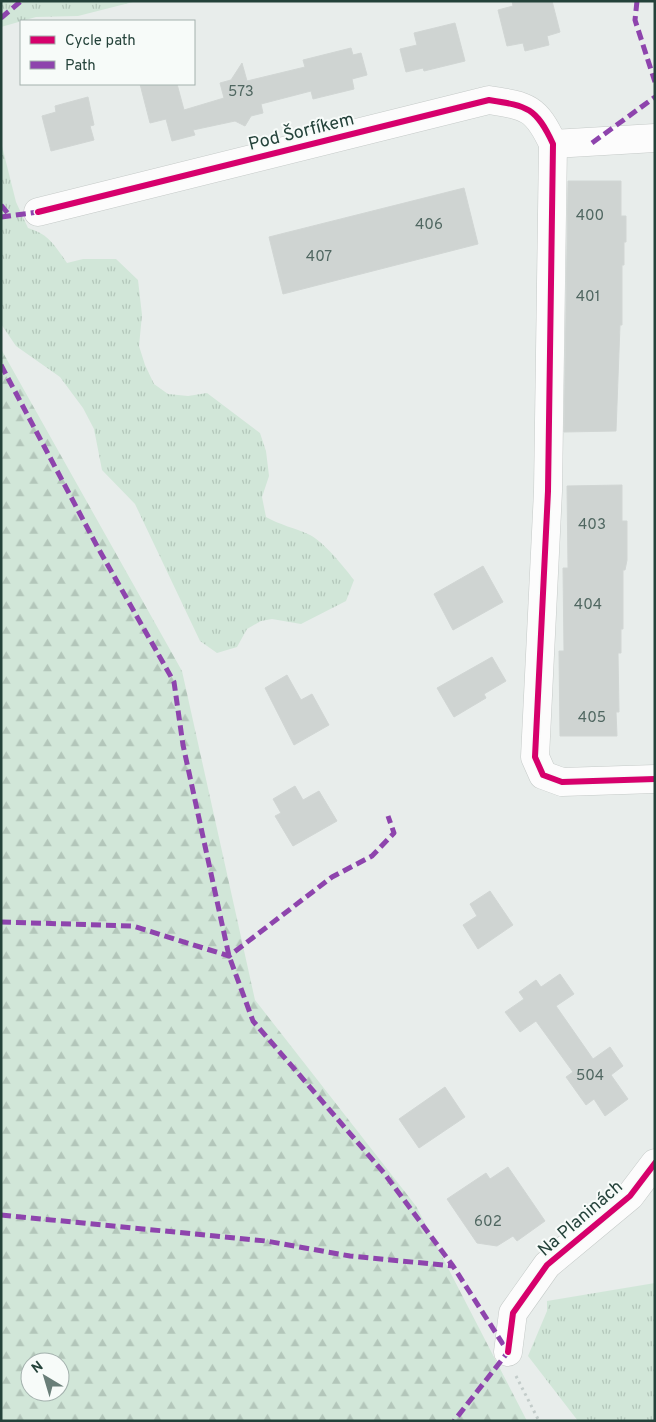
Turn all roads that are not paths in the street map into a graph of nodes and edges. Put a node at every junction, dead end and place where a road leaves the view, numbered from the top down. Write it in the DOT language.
graph roads {
  1 [pos="655,138"];
  2 [pos="553,144"];
  3 [pos="38,212"];
  4 [pos="655,779"];
  5 [pos="655,1162"];
  6 [pos="508,1352"];
  1 -- 2 [label="street"];
  2 -- 3 [label="street, Pod Šorfíkem"];
  2 -- 4 [label="street"];
  5 -- 6 [label="street, Na Planinách"];
}
